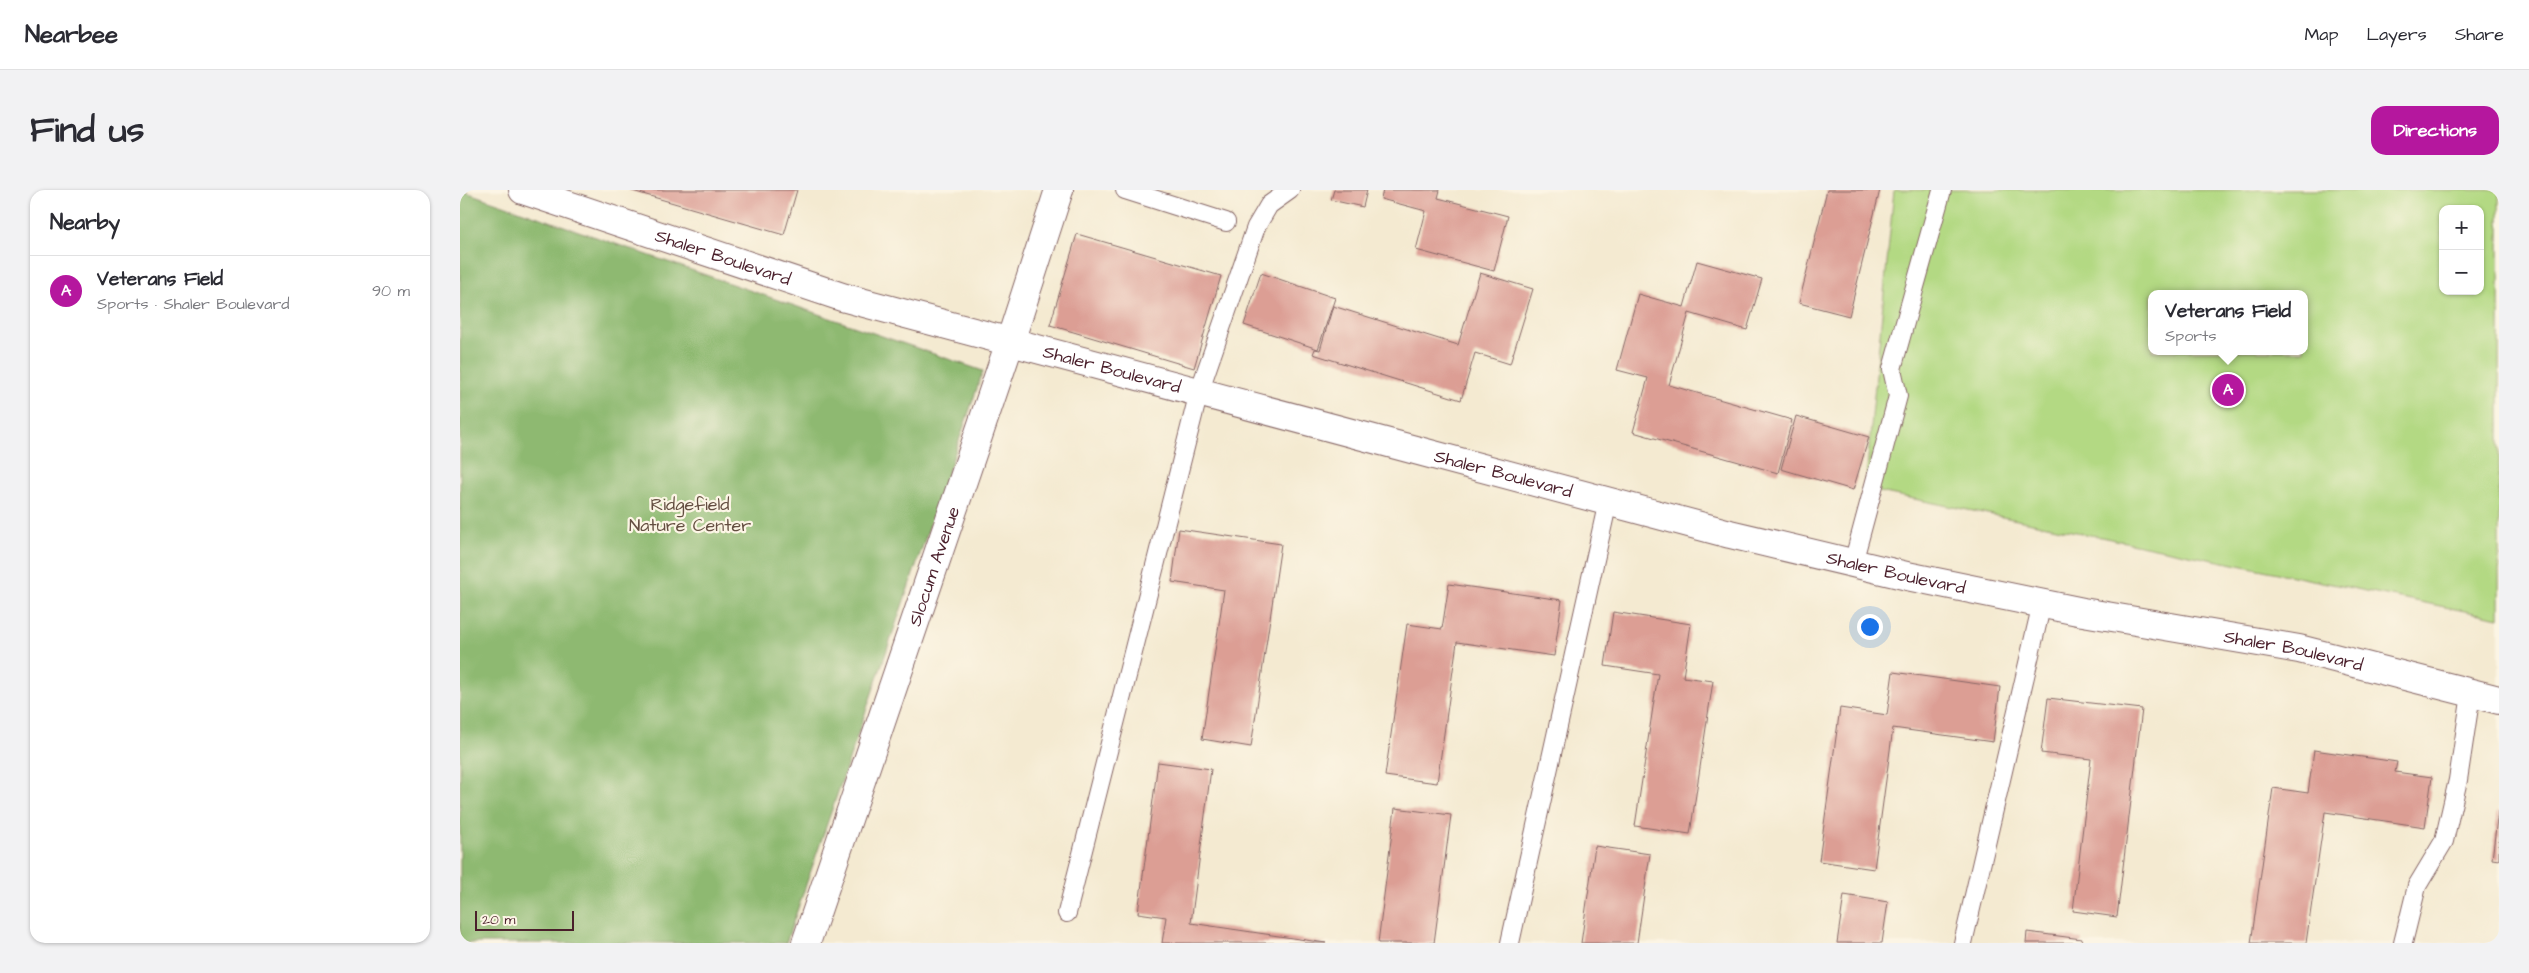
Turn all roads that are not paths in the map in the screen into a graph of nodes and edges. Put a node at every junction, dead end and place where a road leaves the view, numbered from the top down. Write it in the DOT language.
graph roads {
  1 [pos="523,190"];
  2 [pos="1059,190"];
  3 [pos="1125,190"];
  4 [pos="1290,190"];
  5 [pos="1942,190"];
  6 [pos="1226,222"];
  7 [pos="1010,342"];
  8 [pos="1199,392"];
  9 [pos="1608,501"];
  10 [pos="1853,563"];
  11 [pos="2042,603"];
  12 [pos="2471,694"];
  13 [pos="2499,700"];
  14 [pos="1066,913"];
  15 [pos="806,943"];
  16 [pos="1510,943"];
  17 [pos="1964,943"];
  18 [pos="2403,943"];
  1 -- 7 [label="street, Shaler Boulevard"];
  2 -- 7 [label="street, Slocum Avenue"];
  3 -- 6 [label="lane"];
  4 -- 8 [label="lane"];
  5 -- 10 [label="lane"];
  7 -- 8 [label="street, Shaler Boulevard"];
  7 -- 15 [label="street, Slocum Avenue"];
  8 -- 9 [label="street, Shaler Boulevard"];
  8 -- 14 [label="lane"];
  9 -- 10 [label="street, Shaler Boulevard"];
  9 -- 16 [label="lane"];
  10 -- 11 [label="street, Shaler Boulevard"];
  11 -- 12 [label="street, Shaler Boulevard"];
  11 -- 17 [label="lane"];
  12 -- 13 [label="street, Shaler Boulevard"];
  12 -- 18 [label="lane"];
}
